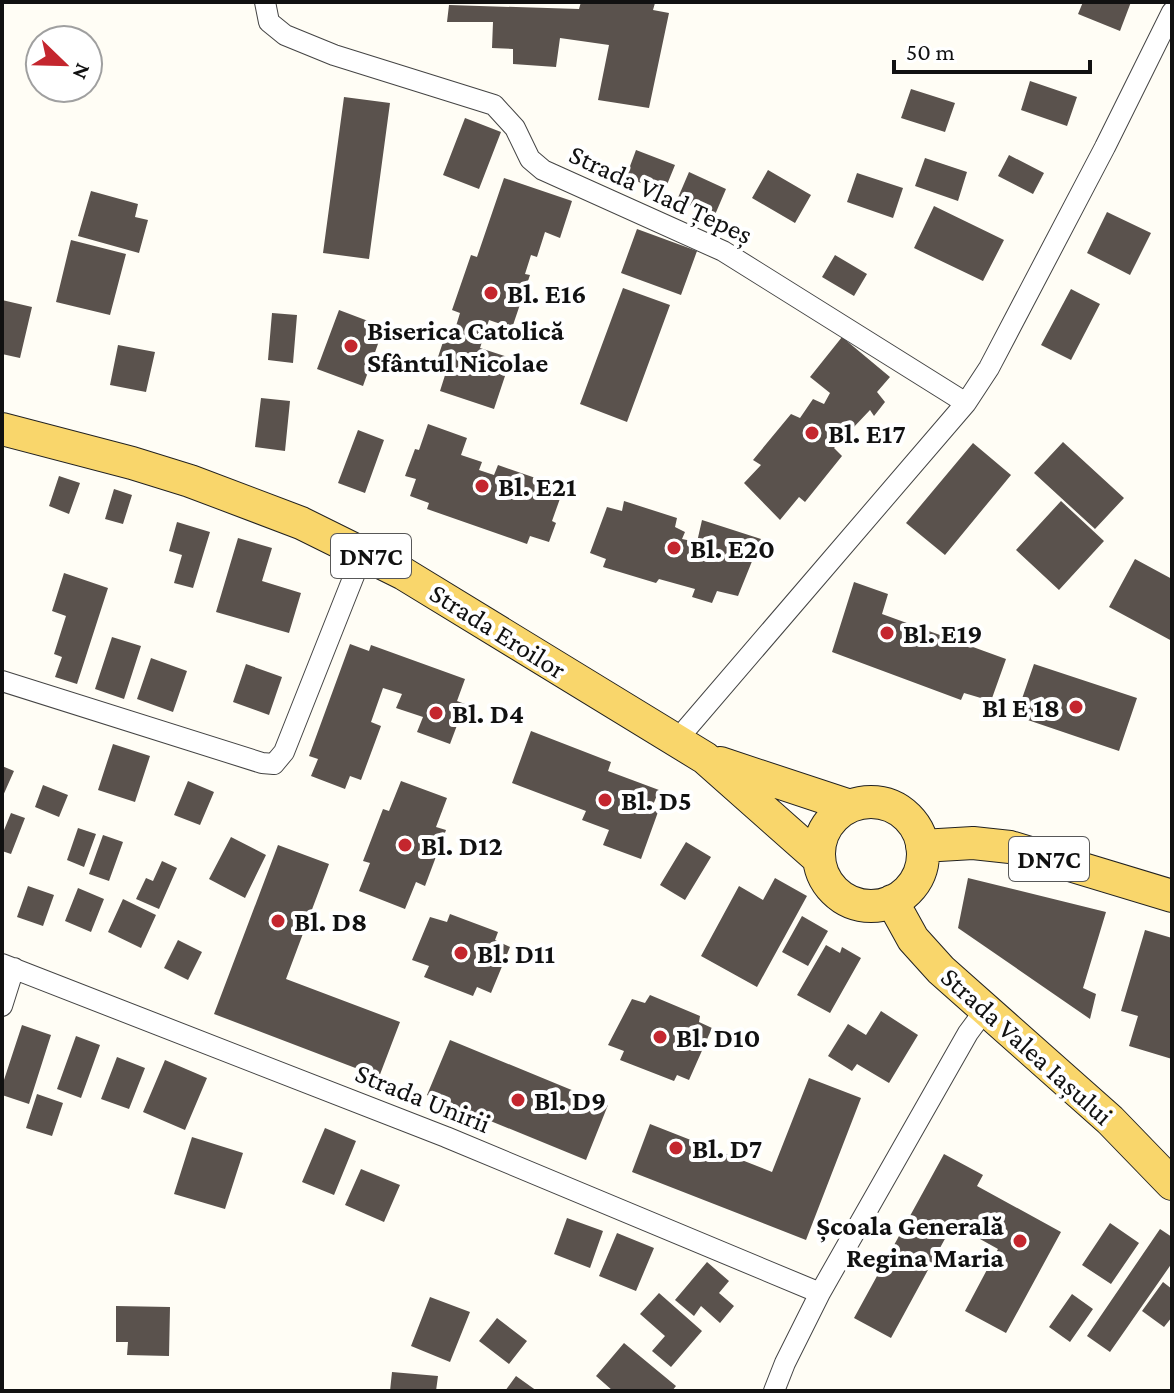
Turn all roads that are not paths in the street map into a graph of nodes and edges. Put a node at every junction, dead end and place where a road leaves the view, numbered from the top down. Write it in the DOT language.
graph roads {
  1 [pos="265,2"];
  2 [pos="1172,12"];
  3 [pos="966,403"];
  4 [pos="2,429"];
  5 [pos="363,553"];
  6 [pos="2,681"];
  7 [pos="676,741"];
  8 [pos="705,758"];
  9 [pos="850,806"];
  10 [pos="922,846"];
  11 [pos="819,859"];
  12 [pos="1172,896"];
  13 [pos="892,901"];
  14 [pos="8,966"];
  15 [pos="2,1006"];
  16 [pos="985,1010"];
  17 [pos="1172,1184"];
  18 [pos="820,1293"];
  19 [pos="774,1391"];
  1 -- 3 [label="street, Strada Vlad Țepeș"];
  2 -- 3 [label="street"];
  3 -- 7 [label="street"];
  4 -- 5 [label="main road, Strada Eroilor / DN7C"];
  5 -- 6 [label="street"];
  5 -- 7 [label="main road, Strada Eroilor / DN7C"];
  7 -- 8 [label="main road, Strada Eroilor / DN7C"];
  8 -- 9 [label="main road"];
  8 -- 11 [label="main road, Strada Eroilor / DN7C"];
  9 -- 10 [label="main road"];
  9 -- 11 [label="main road"];
  10 -- 12 [label="main road, DN7C"];
  10 -- 13 [label="main road"];
  11 -- 13 [label="main road, DN7C"];
  13 -- 16 [label="main road, Strada Valea Iașului"];
  14 -- 15 [label="street"];
  14 -- 18 [label="street, Strada Unirii"];
  16 -- 17 [label="main road, Strada Valea Iașului"];
  16 -- 18 [label="street"];
  18 -- 19 [label="street"];
}
